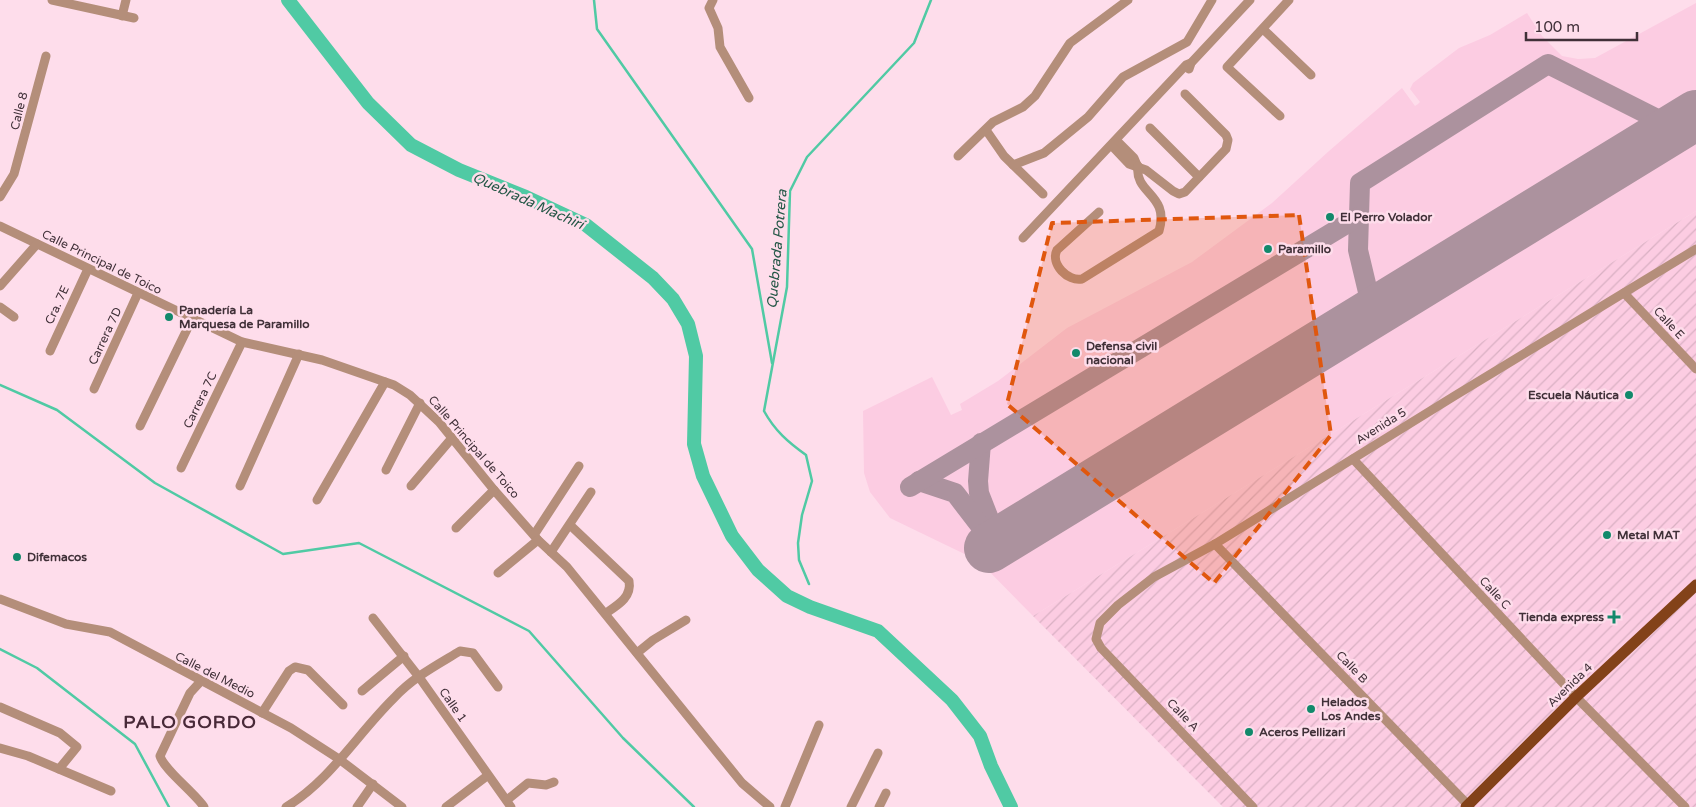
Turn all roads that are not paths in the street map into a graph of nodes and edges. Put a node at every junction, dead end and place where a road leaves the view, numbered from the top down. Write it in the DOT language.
graph roads {
  1 [pos="56,0"];
  2 [pos="126,0"];
  3 [pos="713,0"];
  4 [pos="1128,0"];
  5 [pos="1212,0"];
  6 [pos="1250,0"];
  7 [pos="1289,0"];
  8 [pos="122,16"];
  9 [pos="134,18"];
  10 [pos="1263,28"];
  11 [pos="46,56"];
  12 [pos="1311,74"];
  13 [pos="1185,94"];
  14 [pos="749,98"];
  15 [pos="1280,116"];
  16 [pos="1150,128"];
  17 [pos="986,130"];
  18 [pos="1117,141"];
  19 [pos="958,156"];
  20 [pos="1013,165"];
  21 [pos="1137,166"];
  22 [pos="1199,177"];
  23 [pos="1043,194"];
  24 [pos="0,197"];
  25 [pos="1099,212"];
  26 [pos="0,226"];
  27 [pos="1024,238"];
  28 [pos="37,244"];
  29 [pos="1696,249"];
  30 [pos="88,269"];
  31 [pos="0,286"];
  32 [pos="138,293"];
  33 [pos="1624,293"];
  34 [pos="0,307"];
  35 [pos="14,317"];
  36 [pos="192,319"];
  37 [pos="242,342"];
  38 [pos="50,351"];
  39 [pos="298,354"];
  40 [pos="1696,370"];
  41 [pos="385,382"];
  42 [pos="94,389"];
  43 [pos="420,403"];
  44 [pos="140,426"];
  45 [pos="452,438"];
  46 [pos="1353,459"];
  47 [pos="579,466"];
  48 [pos="181,468"];
  49 [pos="386,470"];
  50 [pos="240,486"];
  51 [pos="411,486"];
  52 [pos="494,490"];
  53 [pos="591,492"];
  54 [pos="317,500"];
  55 [pos="570,525"];
  56 [pos="456,528"];
  57 [pos="536,538"];
  58 [pos="1216,544"];
  59 [pos="551,552"];
  60 [pos="498,573"];
  61 [pos="1696,584"];
  62 [pos="0,599"];
  63 [pos="606,613"];
  64 [pos="373,618"];
  65 [pos="686,620"];
  66 [pos="1096,639"];
  67 [pos="637,653"];
  68 [pos="404,656"];
  69 [pos="419,677"];
  70 [pos="201,681"];
  71 [pos="498,687"];
  72 [pos="362,691"];
  73 [pos="1576,697"];
  74 [pos="343,705"];
  75 [pos="0,707"];
  76 [pos="262,713"];
  77 [pos="819,725"];
  78 [pos="0,748"];
  79 [pos="878,753"];
  80 [pos="339,759"];
  81 [pos="59,769"];
  82 [pos="487,776"];
  83 [pos="554,782"];
  84 [pos="373,784"];
  85 [pos="111,791"];
  86 [pos="886,793"];
  87 [pos="509,804"];
  88 [pos="1468,806"];
  89 [pos="204,807"];
  90 [pos="286,807"];
  91 [pos="358,807"];
  92 [pos="402,807"];
  93 [pos="446,807"];
  94 [pos="770,807"];
  95 [pos="785,807"];
  96 [pos="851,807"];
  97 [pos="879,807"];
  98 [pos="1254,807"];
  99 [pos="1684,807"];
  1 -- 8 [label="street"];
  2 -- 8 [label="street"];
  3 -- 14 [label="street"];
  4 -- 17 [label="street"];
  5 -- 20 [label="street"];
  6 -- 18 [label="street"];
  7 -- 10 [label="street"];
  8 -- 9 [label="street"];
  10 -- 12 [label="street"];
  10 -- 15 [label="street"];
  11 -- 24 [label="street, Calle 8"];
  13 -- 22 [label="street"];
  16 -- 22 [label="street"];
  17 -- 19 [label="street"];
  17 -- 20 [label="street"];
  18 -- 21 [label="street"];
  18 -- 27 [label="street"];
  20 -- 23 [label="street"];
  21 -- 22 [label="street"];
  21 -- 25 [label="street"];
  26 -- 28 [label="street, Calle Principal de Toico"];
  28 -- 30 [label="street, Calle Principal de Toico"];
  28 -- 31 [label="street"];
  29 -- 33 [label="street, Avenida 5"];
  30 -- 32 [label="street, Calle Principal de Toico"];
  30 -- 38 [label="street, Cra. 7E"];
  32 -- 36 [label="street, Calle Principal de Toico"];
  32 -- 42 [label="street, Carrera 7D"];
  33 -- 40 [label="street, Calle E"];
  33 -- 46 [label="street, Avenida 5"];
  34 -- 35 [label="street"];
  36 -- 37 [label="street, Calle Principal de Toico"];
  36 -- 44 [label="street"];
  37 -- 39 [label="street, Calle Principal de Toico"];
  37 -- 48 [label="street, Carrera 7C"];
  39 -- 41 [label="street, Calle Principal de Toico"];
  39 -- 50 [label="street"];
  41 -- 43 [label="street, Calle Principal de Toico"];
  41 -- 54 [label="street"];
  43 -- 45 [label="street, Calle Principal de Toico"];
  43 -- 49 [label="street"];
  45 -- 51 [label="street"];
  45 -- 52 [label="street, Calle Principal de Toico"];
  46 -- 58 [label="street, Avenida 5"];
  46 -- 73 [label="street, Calle C"];
  47 -- 57 [label="street"];
  52 -- 56 [label="street"];
  52 -- 57 [label="street, Calle Principal de Toico"];
  53 -- 55 [label="street"];
  55 -- 59 [label="street"];
  55 -- 63 [label="street"];
  57 -- 59 [label="street, Calle Principal de Toico"];
  57 -- 60 [label="street"];
  58 -- 66 [label="street, Avenida 5"];
  58 -- 88 [label="street, Calle B"];
  59 -- 63 [label="street, Calle Principal de Toico"];
  61 -- 73 [label="main road, Avenida 4"];
  62 -- 70 [label="street, Calle del Medio"];
  63 -- 67 [label="street, Calle Principal de Toico"];
  64 -- 68 [label="street, Calle 1"];
  65 -- 67 [label="street"];
  66 -- 98 [label="street, Calle A"];
  67 -- 94 [label="street, Calle Principal de Toico"];
  68 -- 69 [label="street, Calle 1"];
  68 -- 72 [label="street"];
  69 -- 71 [label="street"];
  69 -- 80 [label="street"];
  69 -- 82 [label="street, Calle 1"];
  70 -- 76 [label="street, Calle del Medio"];
  70 -- 89 [label="street"];
  73 -- 88 [label="main road, Avenida 4"];
  73 -- 99 [label="street, Calle C"];
  74 -- 76 [label="street"];
  75 -- 81 [label="street"];
  76 -- 80 [label="street, Calle del Medio"];
  77 -- 95 [label="street"];
  78 -- 81 [label="street"];
  79 -- 96 [label="street"];
  80 -- 84 [label="street, Calle del Medio"];
  80 -- 90 [label="street"];
  81 -- 85 [label="street"];
  82 -- 87 [label="street, Calle 1"];
  82 -- 93 [label="street"];
  83 -- 87 [label="street"];
  84 -- 91 [label="street"];
  84 -- 92 [label="street, Calle del Medio"];
  86 -- 97 [label="street"];
}
